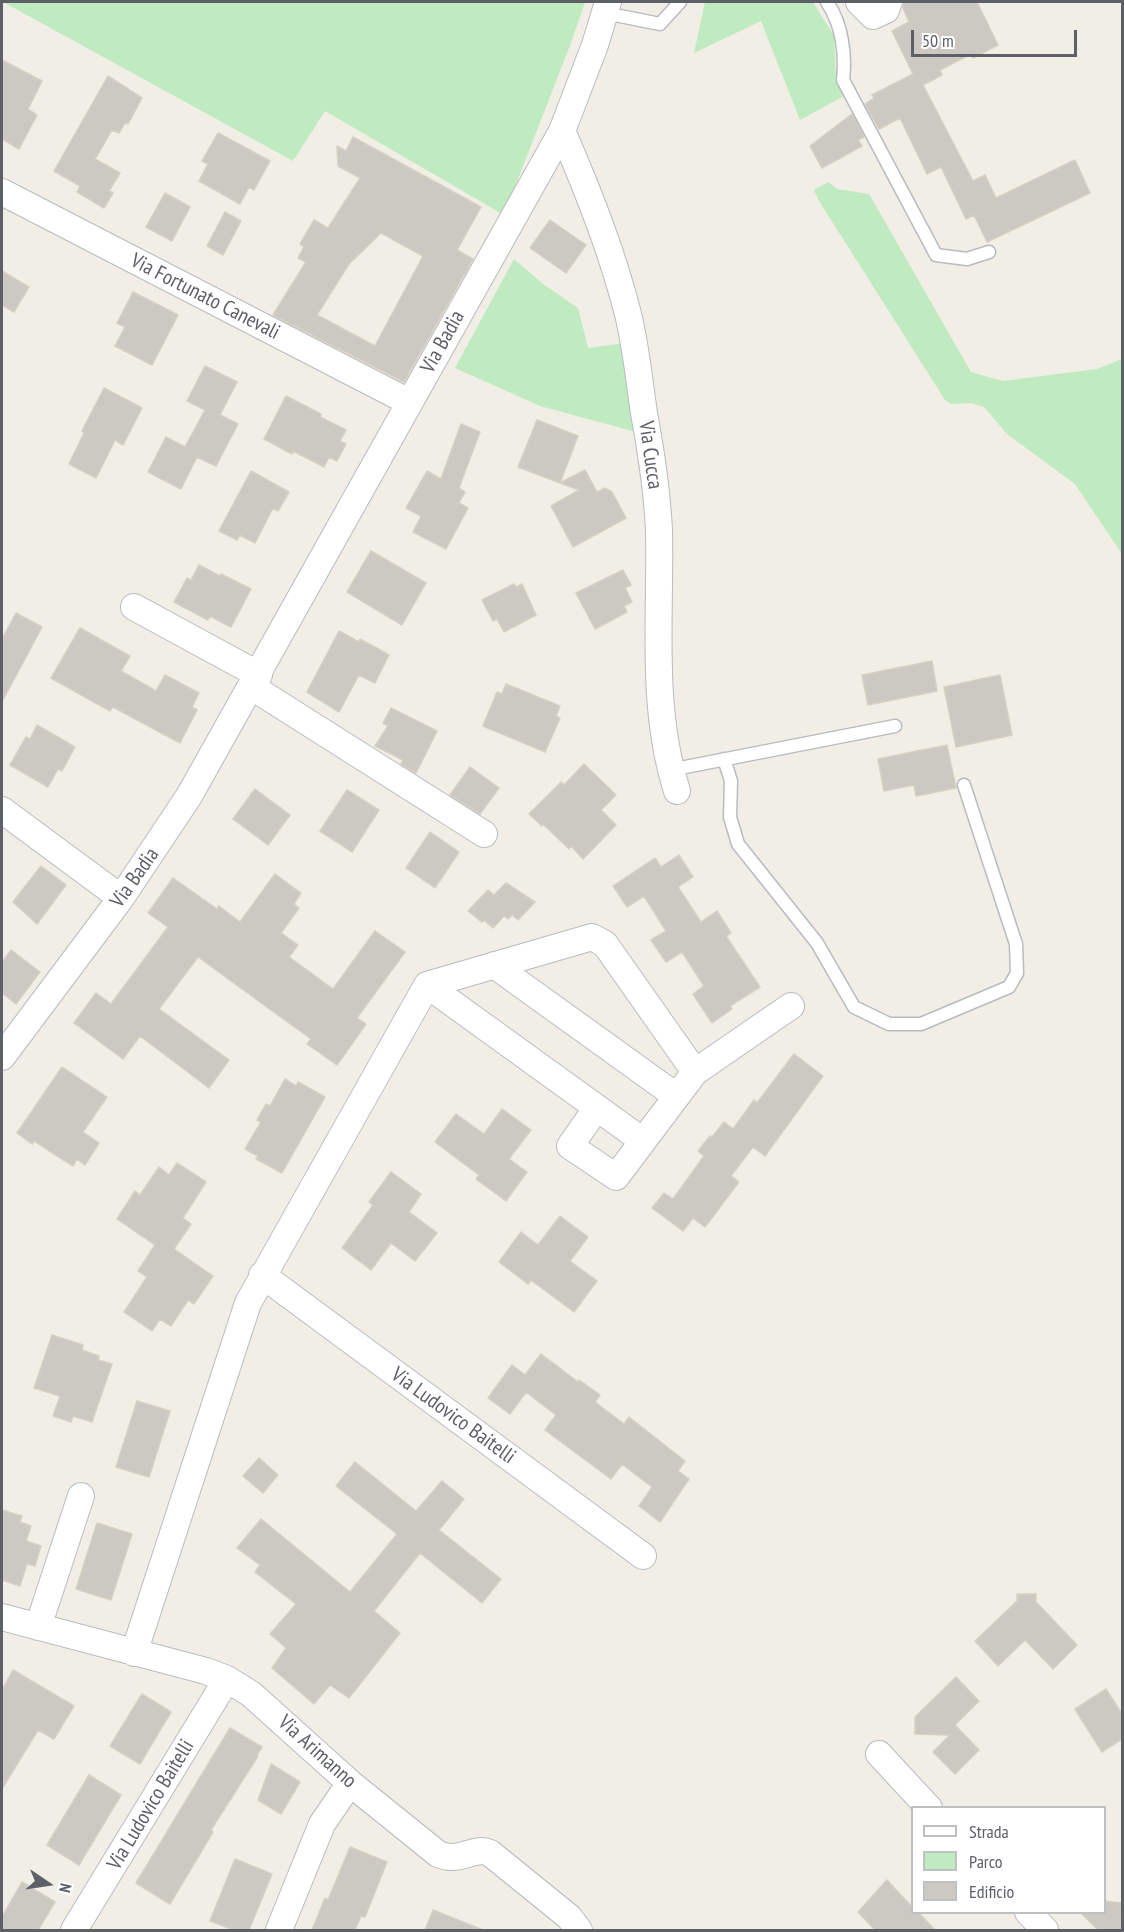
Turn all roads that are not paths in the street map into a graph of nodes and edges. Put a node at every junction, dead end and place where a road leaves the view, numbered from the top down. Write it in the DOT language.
graph roads {
  1 [pos="680,2"];
  2 [pos="827,2"];
  3 [pos="858,2"];
  4 [pos="889,2"];
  5 [pos="607,7"];
  6 [pos="562,131"];
  7 [pos="2,192"];
  8 [pos="989,252"];
  9 [pos="409,402"];
  10 [pos="134,607"];
  11 [pos="255,681"];
  12 [pos="895,726"];
  13 [pos="724,759"];
  14 [pos="674,780"];
  15 [pos="964,785"];
  16 [pos="2,810"];
  17 [pos="484,834"];
  18 [pos="121,898"];
  19 [pos="494,965"];
  20 [pos="426,985"];
  21 [pos="791,1006"];
  22 [pos="2,1057"];
  23 [pos="695,1072"];
  24 [pos="676,1096"];
  25 [pos="596,1108"];
  26 [pos="643,1141"];
  27 [pos="262,1275"];
  28 [pos="81,1496"];
  29 [pos="643,1556"];
  30 [pos="2,1617"];
  31 [pos="38,1627"];
  32 [pos="134,1653"];
  33 [pos="227,1679"];
  34 [pos="879,1754"];
  35 [pos="350,1782"];
  36 [pos="927,1806"];
  37 [pos="1030,1914"];
  38 [pos="574,1924"];
  39 [pos="74,1930"];
  40 [pos="279,1930"];
  41 [pos="1045,1930"];
  1 -- 5 [label="lane"];
  2 -- 8 [label="lane"];
  3 -- 4 [label="street"];
  5 -- 6 [label="street, Via Badia"];
  6 -- 9 [label="street, Via Badia"];
  6 -- 14 [label="street, Via Cucca"];
  7 -- 9 [label="street, Via Fortunato Canevali"];
  9 -- 11 [label="street, Via Badia"];
  10 -- 11 [label="street"];
  11 -- 17 [label="street"];
  11 -- 18 [label="street, Via Badia"];
  12 -- 13 [label="lane"];
  13 -- 14 [label="lane"];
  13 -- 15 [label="lane"];
  16 -- 18 [label="street"];
  18 -- 22 [label="street, Via Badia"];
  19 -- 20 [label="street"];
  19 -- 23 [label="street"];
  19 -- 24 [label="street"];
  20 -- 25 [label="street"];
  20 -- 27 [label="street"];
  21 -- 23 [label="street"];
  23 -- 24 [label="street"];
  24 -- 26 [label="street"];
  25 -- 26 [label="street"];
  25 -- 26 [label="street"];
  27 -- 29 [label="street, Via Ludovico Baitelli"];
  27 -- 32 [label="street"];
  28 -- 31 [label="street"];
  30 -- 31 [label="street, Via Arimanno"];
  31 -- 32 [label="street, Via Arimanno"];
  32 -- 33 [label="street, Via Arimanno"];
  33 -- 35 [label="street, Via Arimanno"];
  33 -- 39 [label="street, Via Ludovico Baitelli"];
  34 -- 36 [label="street"];
  35 -- 38 [label="street, Via Arimanno"];
  35 -- 40 [label="street"];
  37 -- 41 [label="street"];
}
